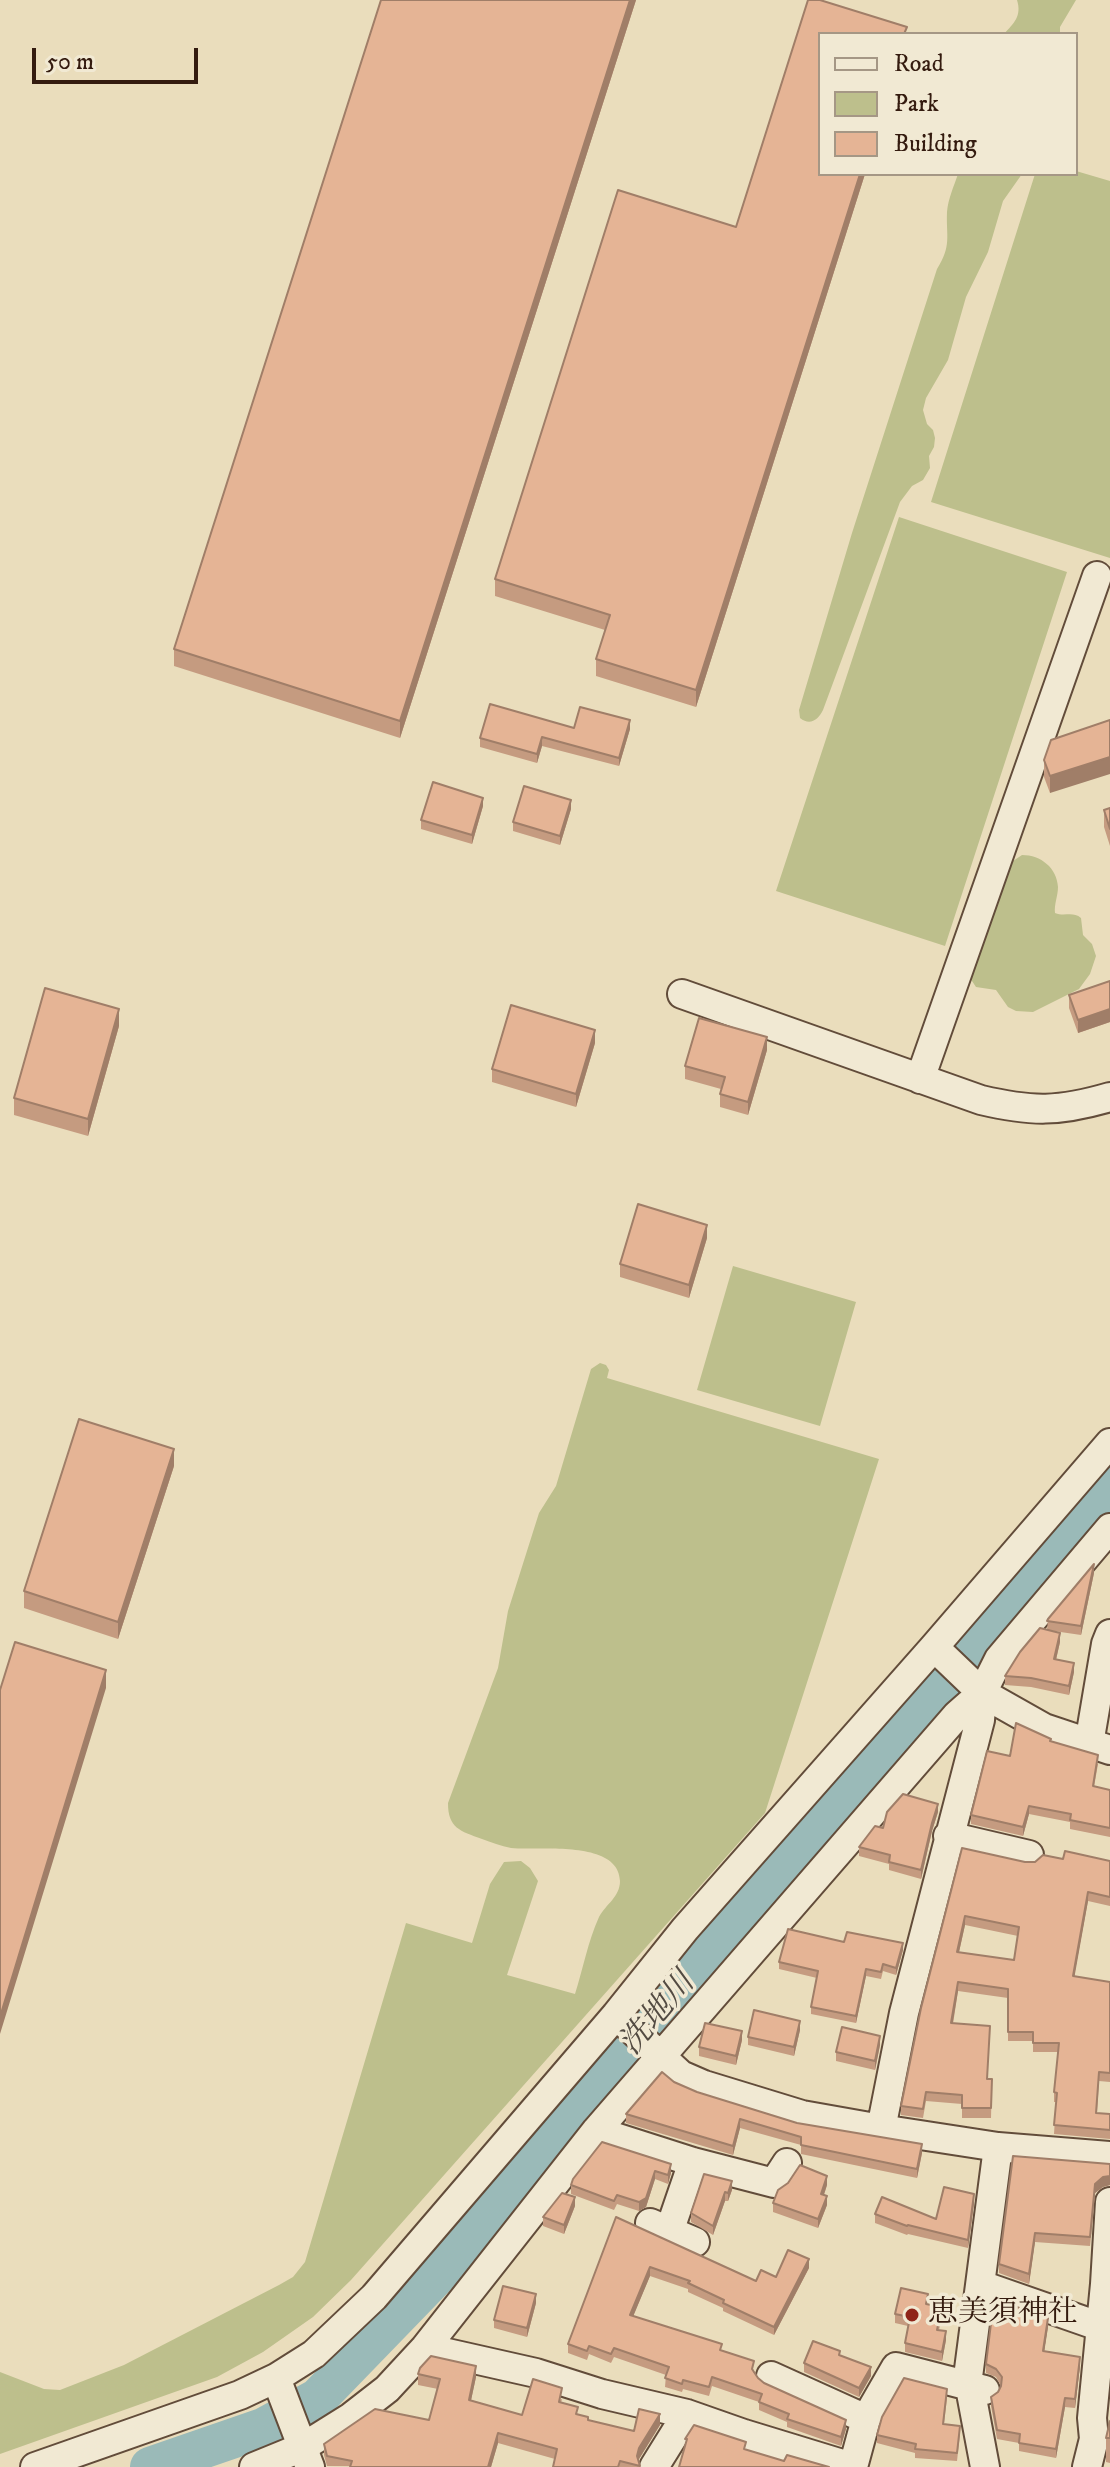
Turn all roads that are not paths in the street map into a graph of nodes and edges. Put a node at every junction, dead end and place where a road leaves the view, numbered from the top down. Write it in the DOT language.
graph roads {
  1 [pos="1097,576"];
  2 [pos="682,994"];
  3 [pos="920,1079"];
  4 [pos="1110,1097"];
  5 [pos="1110,1443"];
  6 [pos="1110,1528"];
  7 [pos="1109,1640"];
  8 [pos="939,1652"];
  9 [pos="979,1691"];
  10 [pos="1100,1747"];
  11 [pos="948,1836"];
  12 [pos="1029,1855"];
  13 [pos="620,2019"];
  14 [pos="656,2053"];
  15 [pos="881,2129"];
  16 [pos="596,2131"];
  17 [pos="998,2147"];
  18 [pos="1110,2156"];
  19 [pos="693,2162"];
  20 [pos="787,2163"];
  21 [pos="1110,2202"];
  22 [pos="671,2232"];
  23 [pos="981,2285"];
  24 [pos="1105,2329"];
  25 [pos="425,2348"];
  26 [pos="771,2376"];
  27 [pos="278,2384"];
  28 [pos="978,2388"];
  29 [pos="687,2414"];
  30 [pos="866,2419"];
  31 [pos="304,2450"];
  32 [pos="35,2467"];
  33 [pos="254,2467"];
  34 [pos="654,2467"];
  35 [pos="853,2467"];
  36 [pos="985,2467"];
  37 [pos="1087,2467"];
  1 -- 3 [label="street"];
  2 -- 3 [label="street"];
  3 -- 4 [label="street"];
  5 -- 8 [label="street"];
  6 -- 9 [label="street"];
  7 -- 10 [label="street"];
  8 -- 9 [label="street"];
  8 -- 13 [label="street"];
  9 -- 10 [label="street"];
  9 -- 11 [label="street"];
  9 -- 14 [label="street"];
  11 -- 12 [label="street"];
  11 -- 15 [label="street"];
  13 -- 14 [label="street"];
  13 -- 27 [label="street"];
  14 -- 15 [label="street"];
  14 -- 16 [label="street"];
  15 -- 17 [label="street"];
  16 -- 19 [label="street"];
  16 -- 25 [label="street"];
  17 -- 18 [label="street"];
  17 -- 23 [label="street"];
  19 -- 20 [label="street"];
  19 -- 22 [label="street"];
  21 -- 24 [label="street"];
  23 -- 24 [label="street"];
  23 -- 28 [label="street"];
  24 -- 37 [label="street"];
  25 -- 29 [label="street"];
  25 -- 31 [label="street"];
  26 -- 30 [label="street"];
  27 -- 31 [label="street"];
  27 -- 32 [label="street"];
  28 -- 30 [label="street"];
  28 -- 36 [label="street"];
  29 -- 34 [label="street"];
  29 -- 35 [label="street"];
  30 -- 35 [label="street"];
  31 -- 33 [label="street"];
}
